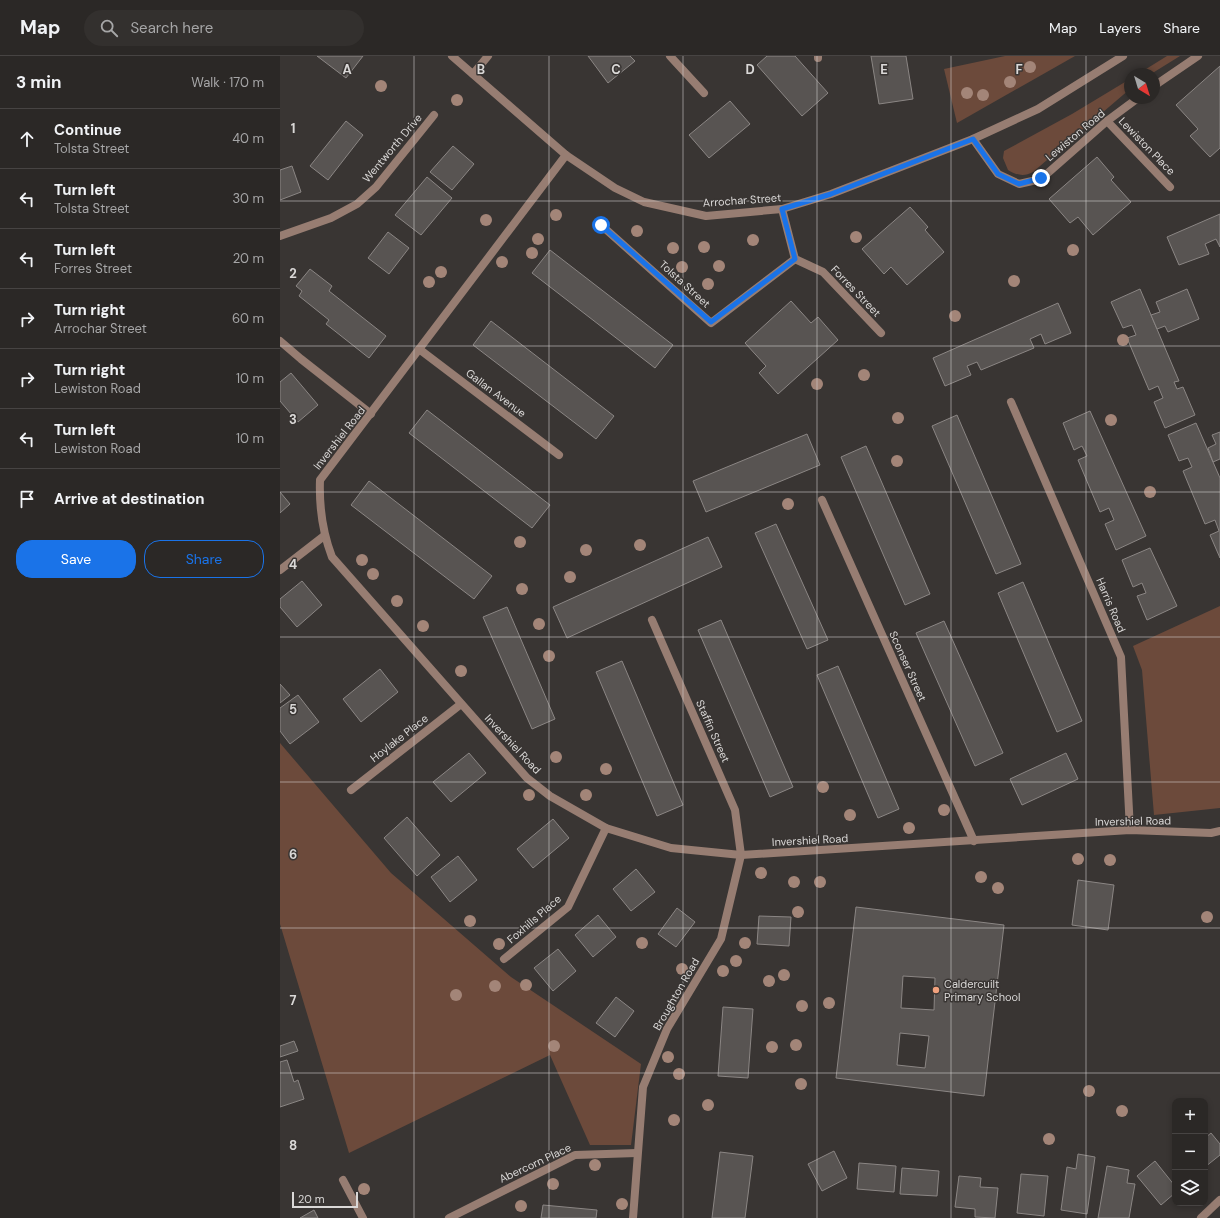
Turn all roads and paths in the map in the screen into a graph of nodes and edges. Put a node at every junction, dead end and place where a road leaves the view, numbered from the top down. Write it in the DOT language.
graph roads {
  1 [pos="452,56"];
  2 [pos="488,56"];
  3 [pos="670,56"];
  4 [pos="1123,56"];
  5 [pos="1198,56"];
  6 [pos="473,74"];
  7 [pos="1160,82"];
  8 [pos="704,92"];
  9 [pos="1130,104"];
  10 [pos="434,115"];
  11 [pos="1107,121"];
  12 [pos="973,139"];
  13 [pos="566,155"];
  14 [pos="1170,187"];
  15 [pos="782,209"];
  16 [pos="601,225"];
  17 [pos="280,236"];
  18 [pos="795,259"];
  19 [pos="881,333"];
  20 [pos="280,340"];
  21 [pos="419,349"];
  22 [pos="1011,402"];
  23 [pos="371,414"];
  24 [pos="559,455"];
  25 [pos="822,500"];
  26 [pos="324,536"];
  27 [pos="280,570"];
  28 [pos="652,620"];
  29 [pos="461,704"];
  30 [pos="351,790"];
  31 [pos="606,828"];
  32 [pos="1130,830"];
  33 [pos="1220,831"];
  34 [pos="974,841"];
  35 [pos="741,855"];
  36 [pos="504,959"];
  37 [pos="637,1153"];
  38 [pos="343,1180"];
  39 [pos="1220,1200"];
  40 [pos="363,1218"];
  41 [pos="449,1218"];
  42 [pos="633,1218"];
  43 [pos="1201,1218"];
  1 -- 6 [label="street, Arrochar Street"];
  2 -- 6 [label="street"];
  3 -- 8 [label="street"];
  4 -- 12 [label="street, Arrochar Street"];
  5 -- 7 [label="street"];
  6 -- 13 [label="street, Arrochar Street"];
  9 -- 11 [label="street, Lewiston Road"];
  10 -- 17 [label="street, Wentworth Drive"];
  11 -- 12 [label="street, Lewiston Road"];
  11 -- 14 [label="street, Lewiston Place"];
  12 -- 15 [label="street, Arrochar Street"];
  13 -- 15 [label="street, Arrochar Street"];
  13 -- 21 [label="street, Invershiel Road"];
  15 -- 18 [label="street"];
  16 -- 18 [label="street, Tolsta Street"];
  18 -- 19 [label="street, Forres Street"];
  20 -- 23 [label="street"];
  21 -- 23 [label="street, Invershiel Road"];
  21 -- 24 [label="street, Gallan Avenue"];
  22 -- 32 [label="street, Harris Road"];
  23 -- 26 [label="street, Invershiel Road"];
  25 -- 34 [label="street, Sconser Street"];
  26 -- 27 [label="street"];
  26 -- 29 [label="street, Invershiel Road"];
  28 -- 35 [label="street, Staffin Street"];
  29 -- 30 [label="street, Hoylake Place"];
  29 -- 31 [label="street, Invershiel Road"];
  31 -- 35 [label="street, Invershiel Road"];
  31 -- 36 [label="street, Foxhills Place"];
  32 -- 33 [label="street, Invershiel Road"];
  32 -- 34 [label="street, Invershiel Road"];
  34 -- 35 [label="street, Invershiel Road"];
  35 -- 37 [label="street, Broughton Road"];
  37 -- 41 [label="street, Abercorn Place"];
  37 -- 42 [label="street, Broughton Road"];
  38 -- 40 [label="street"];
  39 -- 43 [label="street"];
}
